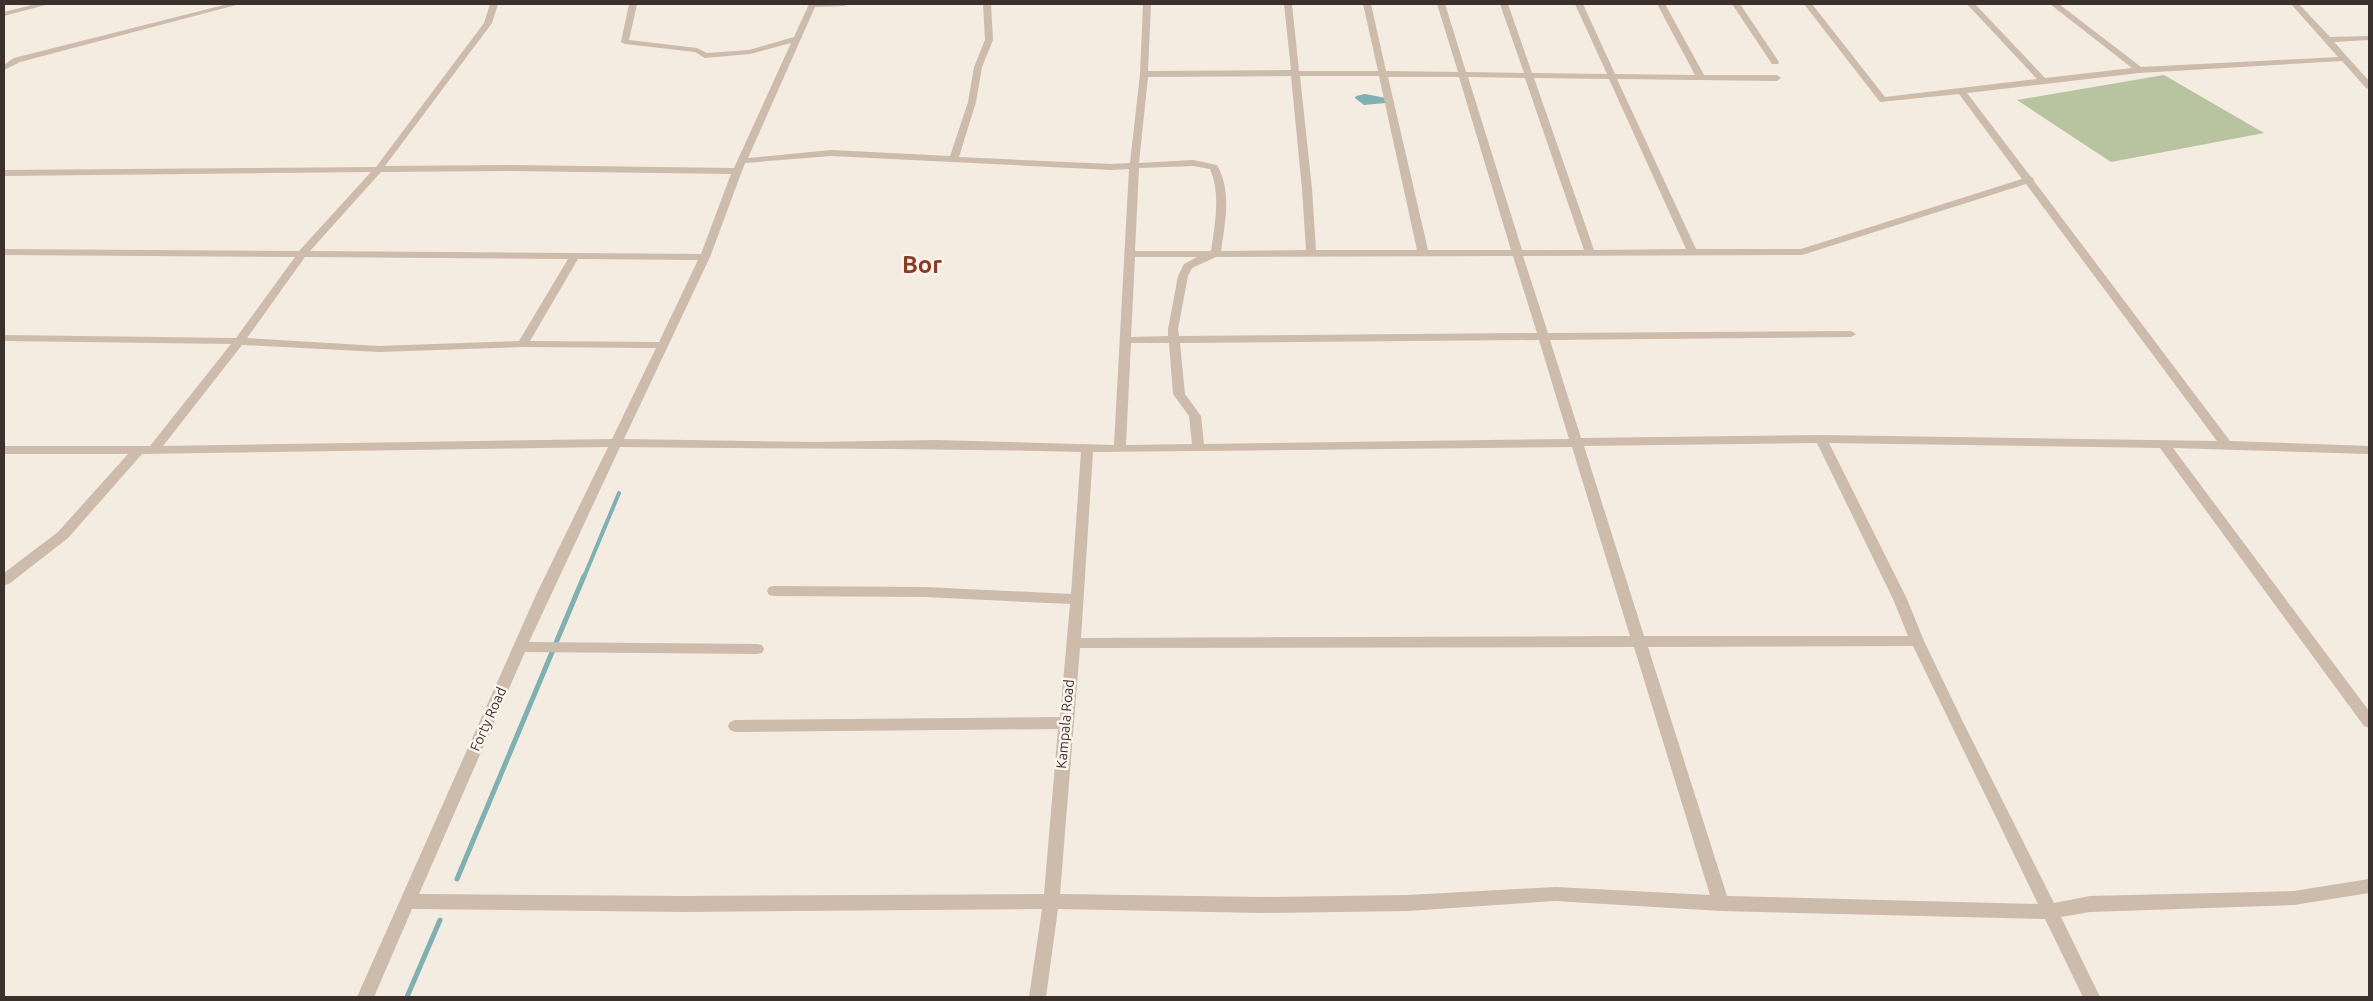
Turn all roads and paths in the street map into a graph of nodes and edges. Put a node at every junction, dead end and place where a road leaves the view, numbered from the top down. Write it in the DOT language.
graph roads {
  1 [pos="44,4"];
  2 [pos="236,4"];
  3 [pos="494,4"];
  4 [pos="633,4"];
  5 [pos="812,4"];
  6 [pos="844,4"];
  7 [pos="987,4"];
  8 [pos="1147,4"];
  9 [pos="1288,4"];
  10 [pos="1367,4"];
  11 [pos="1441,4"];
  12 [pos="1504,4"];
  13 [pos="1579,4"];
  14 [pos="1661,4"];
  15 [pos="1736,4"];
  16 [pos="1808,4"];
  17 [pos="1971,4"];
  18 [pos="2054,4"];
  19 [pos="2295,4"];
  20 [pos="4,14"];
  21 [pos="2369,38"];
  22 [pos="796,39"];
  23 [pos="2327,40"];
  24 [pos="2342,59"];
  25 [pos="1776,62"];
  26 [pos="4,68"];
  27 [pos="2139,70"];
  28 [pos="1295,73"];
  29 [pos="1144,74"];
  30 [pos="1383,74"];
  31 [pos="1463,74"];
  32 [pos="1529,75"];
  33 [pos="1612,76"];
  34 [pos="1702,77"];
  35 [pos="1777,78"];
  36 [pos="2043,82"];
  37 [pos="2369,86"];
  38 [pos="1961,91"];
  39 [pos="953,160"];
  40 [pos="739,166"];
  41 [pos="1134,166"];
  42 [pos="378,170"];
  43 [pos="4,173"];
  44 [pos="2030,180"];
  45 [pos="4,252"];
  46 [pos="1423,252"];
  47 [pos="1517,252"];
  48 [pos="1590,252"];
  49 [pos="1692,252"];
  50 [pos="1216,253"];
  51 [pos="1311,253"];
  52 [pos="302,254"];
  53 [pos="1130,254"];
  54 [pos="575,255"];
  55 [pos="705,257"];
  56 [pos="1851,334"];
  57 [pos="1543,336"];
  58 [pos="4,338"];
  59 [pos="1124,340"];
  60 [pos="1173,340"];
  61 [pos="239,341"];
  62 [pos="523,344"];
  63 [pos="663,346"];
  64 [pos="1821,439"];
  65 [pos="614,443"];
  66 [pos="1577,444"];
  67 [pos="2163,444"];
  68 [pos="2227,445"];
  69 [pos="1198,447"];
  70 [pos="1087,449"];
  71 [pos="1120,449"];
  72 [pos="4,450"];
  73 [pos="139,450"];
  74 [pos="153,450"];
  75 [pos="2369,450"];
  76 [pos="4,580"];
  77 [pos="774,591"];
  78 [pos="1077,599"];
  79 [pos="1638,641"];
  80 [pos="1917,641"];
  81 [pos="1072,643"];
  82 [pos="520,647"];
  83 [pos="757,649"];
  84 [pos="2369,722"];
  85 [pos="1066,723"];
  86 [pos="735,726"];
  87 [pos="2369,886"];
  88 [pos="408,901"];
  89 [pos="1051,901"];
  90 [pos="1720,903"];
  91 [pos="2049,912"];
  92 [pos="365,997"];
  93 [pos="1038,997"];
  94 [pos="2092,997"];
  1 -- 20 [label="street"];
  2 -- 26 [label="street"];
  3 -- 42 [label="street"];
  4 -- 22 [label="street"];
  5 -- 6 [label="street"];
  5 -- 22 [label="street, Forty Road"];
  7 -- 39 [label="street"];
  8 -- 29 [label="street"];
  9 -- 28 [label="street"];
  10 -- 30 [label="street"];
  11 -- 31 [label="street"];
  12 -- 32 [label="street"];
  13 -- 33 [label="street"];
  14 -- 34 [label="street"];
  15 -- 25 [label="street"];
  16 -- 38 [label="street"];
  17 -- 36 [label="street"];
  18 -- 27 [label="street"];
  19 -- 23 [label="street"];
  21 -- 23 [label="street"];
  22 -- 40 [label="street, Forty Road"];
  23 -- 24 [label="street"];
  24 -- 27 [label="street"];
  24 -- 37 [label="street"];
  27 -- 36 [label="street"];
  28 -- 29 [label="street"];
  28 -- 30 [label="street"];
  28 -- 51 [label="street"];
  29 -- 41 [label="street"];
  30 -- 31 [label="street"];
  30 -- 46 [label="street"];
  31 -- 32 [label="street"];
  31 -- 47 [label="street"];
  32 -- 33 [label="street"];
  32 -- 48 [label="street"];
  33 -- 34 [label="street"];
  33 -- 49 [label="street"];
  34 -- 35 [label="street"];
  36 -- 38 [label="street"];
  38 -- 44 [label="street"];
  39 -- 40 [label="street"];
  39 -- 41 [label="street"];
  40 -- 42 [label="street"];
  40 -- 55 [label="street, Forty Road"];
  41 -- 50 [label="street"];
  41 -- 53 [label="street"];
  42 -- 43 [label="street"];
  42 -- 52 [label="street"];
  44 -- 49 [label="street"];
  44 -- 68 [label="street"];
  45 -- 52 [label="street"];
  46 -- 47 [label="street"];
  46 -- 51 [label="street"];
  47 -- 48 [label="street"];
  47 -- 57 [label="street"];
  48 -- 49 [label="street"];
  50 -- 51 [label="street"];
  50 -- 53 [label="street"];
  50 -- 60 [label="street"];
  52 -- 54 [label="street"];
  52 -- 61 [label="street"];
  53 -- 59 [label="street"];
  54 -- 55 [label="street"];
  54 -- 62 [label="street"];
  55 -- 63 [label="street, Forty Road"];
  56 -- 57 [label="street"];
  57 -- 60 [label="street"];
  57 -- 66 [label="street"];
  58 -- 61 [label="street"];
  59 -- 60 [label="street"];
  59 -- 71 [label="street"];
  60 -- 69 [label="street"];
  61 -- 62 [label="street"];
  61 -- 74 [label="street"];
  62 -- 63 [label="street"];
  63 -- 65 [label="street, Forty Road"];
  64 -- 66 [label="street"];
  64 -- 67 [label="street"];
  64 -- 80 [label="street"];
  65 -- 70 [label="street"];
  65 -- 74 [label="street"];
  65 -- 82 [label="street, Forty Road"];
  66 -- 69 [label="street"];
  66 -- 79 [label="street"];
  67 -- 68 [label="street"];
  67 -- 84 [label="street"];
  68 -- 75 [label="street"];
  69 -- 71 [label="street"];
  70 -- 71 [label="street"];
  70 -- 78 [label="street, Kampala Road"];
  72 -- 73 [label="street"];
  73 -- 74 [label="street"];
  73 -- 76 [label="street"];
  77 -- 78 [label="street"];
  78 -- 81 [label="street, Kampala Road"];
  79 -- 80 [label="street"];
  79 -- 81 [label="street"];
  79 -- 90 [label="street"];
  80 -- 91 [label="street"];
  81 -- 85 [label="street, Kampala Road"];
  82 -- 83 [label="street"];
  82 -- 88 [label="street, Forty Road"];
  85 -- 86 [label="street"];
  85 -- 89 [label="street, Kampala Road"];
  87 -- 91 [label="street"];
  88 -- 89 [label="street"];
  88 -- 92 [label="street, Forty Road"];
  89 -- 90 [label="street"];
  89 -- 93 [label="street, Kampala Road"];
  90 -- 91 [label="street"];
  91 -- 94 [label="street"];
}
